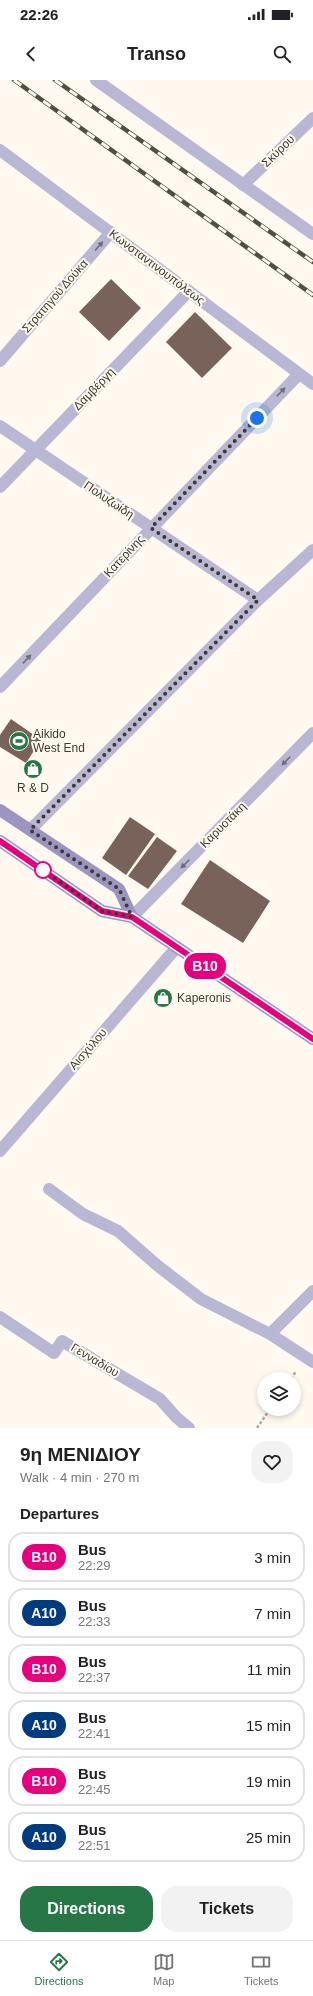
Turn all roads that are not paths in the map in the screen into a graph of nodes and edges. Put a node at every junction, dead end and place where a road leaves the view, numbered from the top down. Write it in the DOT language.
graph roads {
  1 [pos="96,80"];
  2 [pos="313,118"];
  3 [pos="0,150"];
  4 [pos="243,185"];
  5 [pos="111,232"];
  6 [pos="313,234"];
  7 [pos="189,291"];
  8 [pos="0,361"];
  9 [pos="299,374"];
  10 [pos="313,384"];
  11 [pos="0,426"];
  12 [pos="35,449"];
  13 [pos="0,487"];
  14 [pos="151,528"];
  15 [pos="313,550"];
  16 [pos="258,600"];
  17 [pos="0,687"];
  18 [pos="313,733"];
  19 [pos="0,810"];
  20 [pos="30,830"];
  21 [pos="0,841"];
  22 [pos="132,917"];
  23 [pos="177,947"];
  24 [pos="313,1039"];
  25 [pos="0,1151"];
  26 [pos="49,1188"];
  27 [pos="313,1291"];
  28 [pos="0,1317"];
  29 [pos="270,1334"];
  30 [pos="313,1362"];
  31 [pos="186,1427"];
  1 -- 4 [label="street"];
  2 -- 4 [label="street, Σκύρου"];
  3 -- 5 [label="street, Κωνσταντινουπόλεως"];
  4 -- 6 [label="street"];
  5 -- 7 [label="street, Κωνσταντινουπόλεως"];
  8 -- 5 [label="street, Στρατηγού Δούκα, one-way"];
  7 -- 9 [label="street, Κωνσταντινουπόλεως"];
  7 -- 12 [label="street, Δαμβέργη"];
  9 -- 10 [label="street, Κωνσταντινουπόλεως"];
  14 -- 9 [label="street, Κατερίνης, one-way"];
  11 -- 12 [label="street, Πολυζωίδη"];
  12 -- 13 [label="street, Δαμβέργη"];
  12 -- 14 [label="street, Πολυζωίδη"];
  14 -- 16 [label="street, Πολυζωίδη"];
  17 -- 14 [label="street, Κατερίνης, one-way"];
  15 -- 16 [label="street"];
  16 -- 20 [label="street"];
  18 -- 22 [label="street, Καρυοτάκη, one-way"];
  19 -- 20 [label="main road"];
  20 -- 22 [label="main road"];
  21 -- 22 [label="main road"];
  22 -- 23 [label="main road"];
  23 -- 24 [label="main road"];
  23 -- 25 [label="street, Αισχύλου"];
  26 -- 29 [label="street"];
  27 -- 29 [label="street"];
  28 -- 31 [label="street, Γενναδίου"];
  29 -- 30 [label="street"];
}
